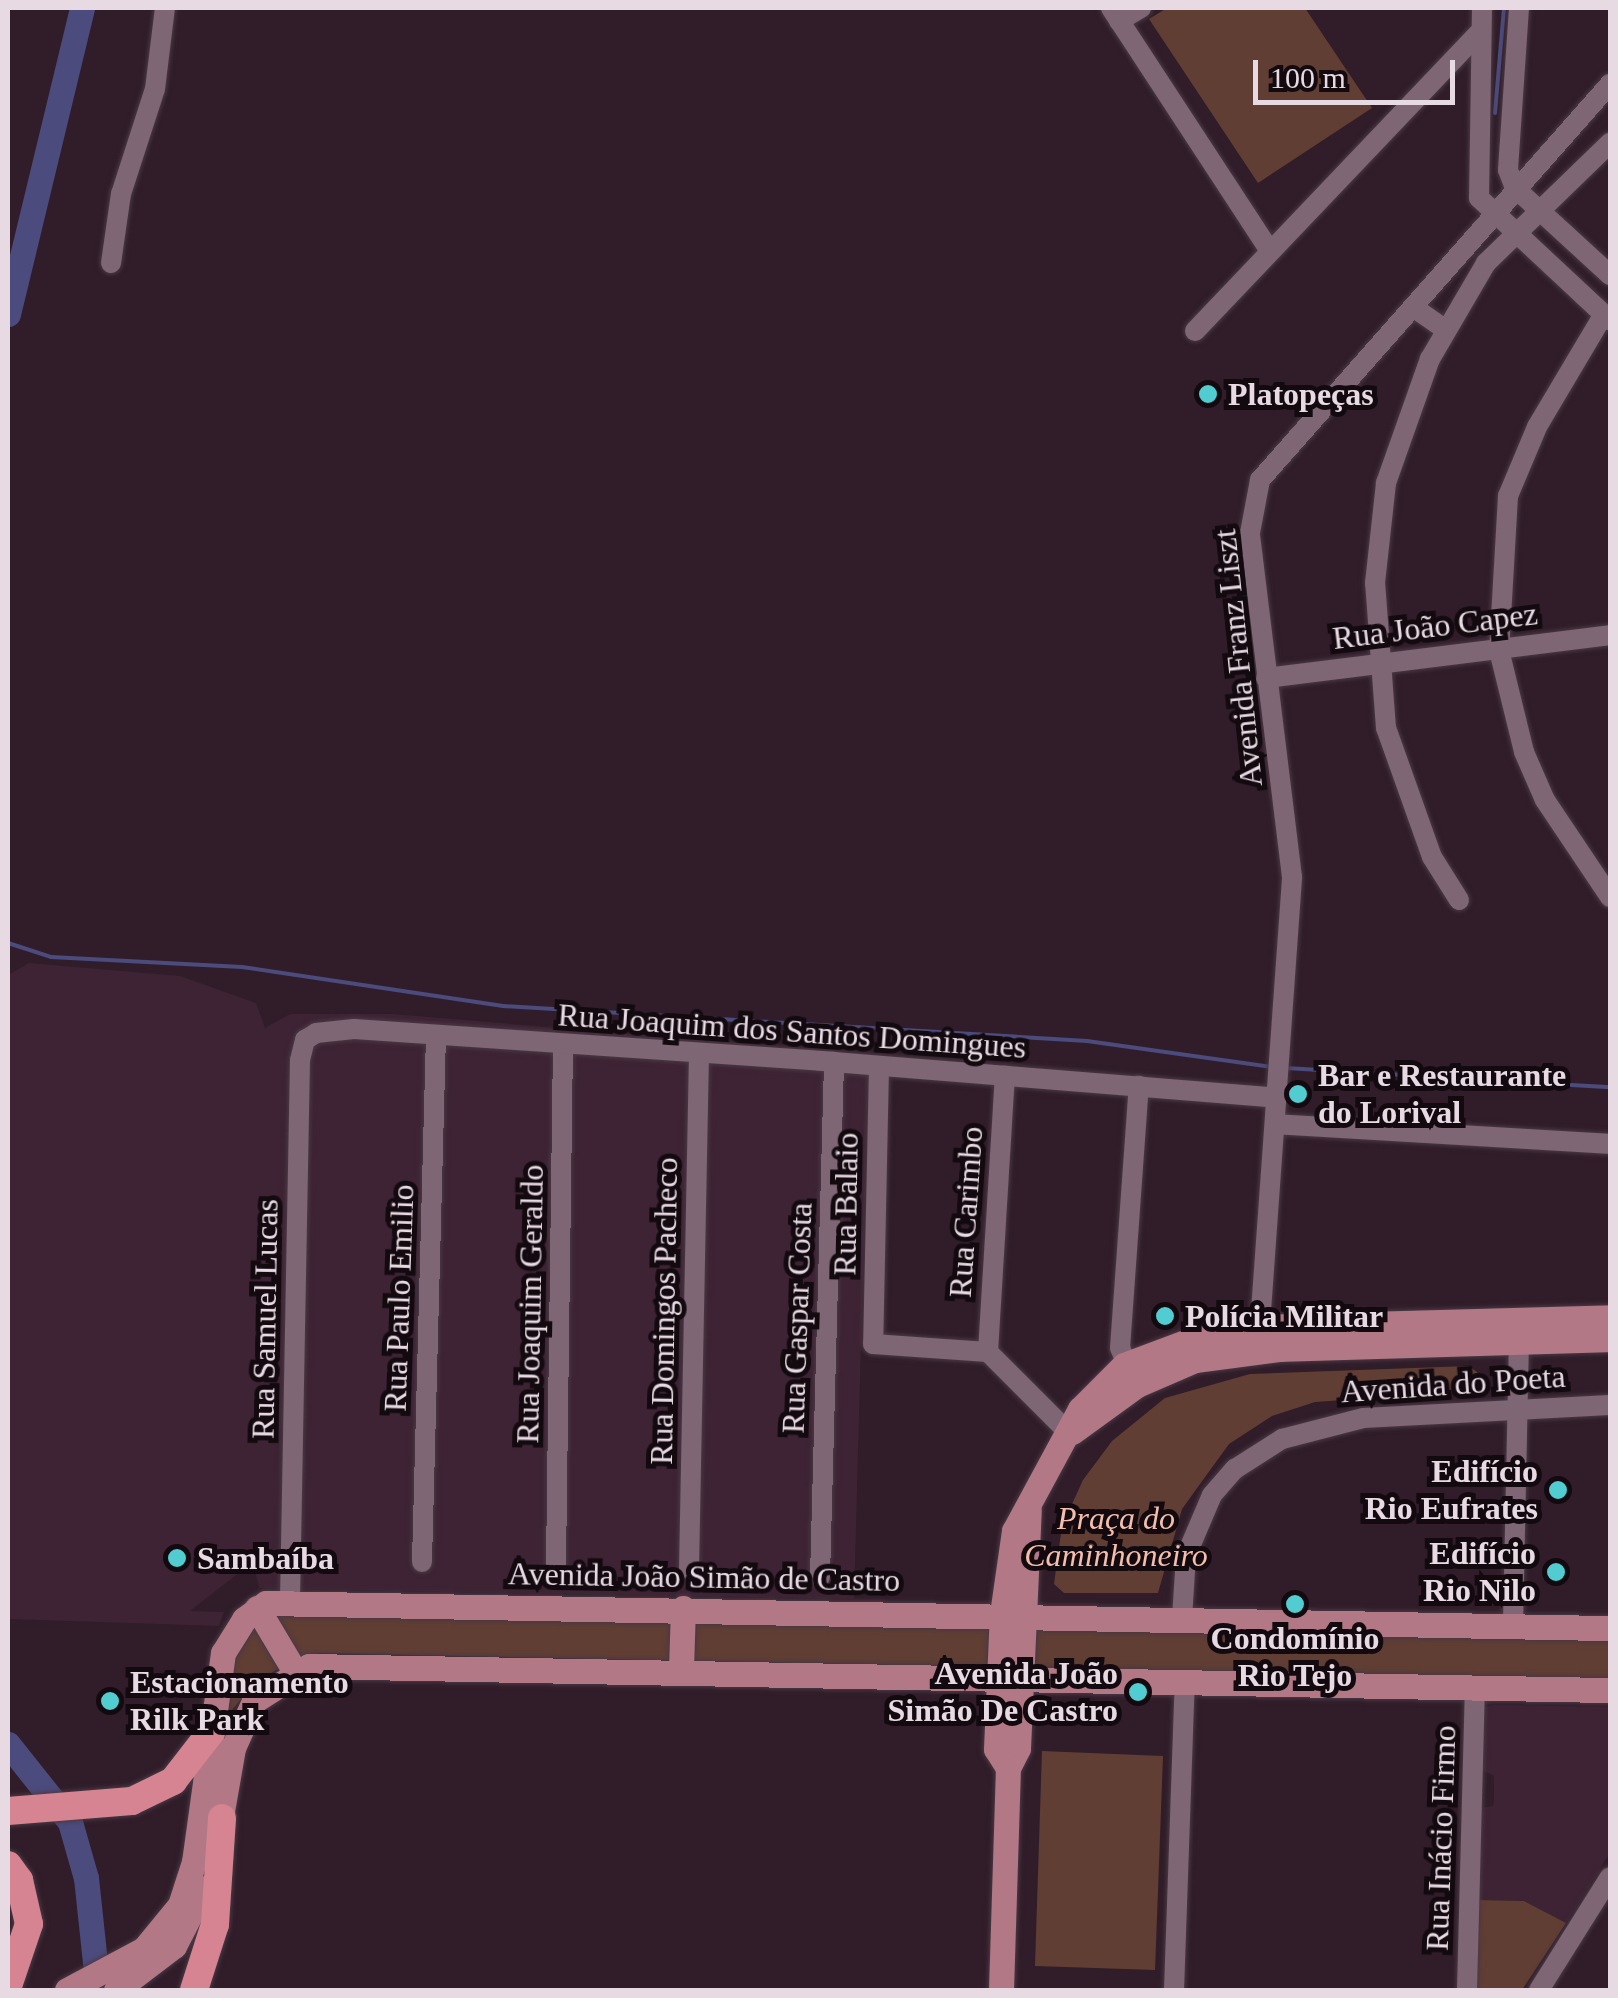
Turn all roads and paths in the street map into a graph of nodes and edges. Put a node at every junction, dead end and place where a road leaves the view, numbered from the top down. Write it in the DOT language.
graph roads {
  1 [pos="165,8"];
  2 [pos="1141,8"];
  3 [pos="1482,8"];
  4 [pos="1519,8"];
  5 [pos="1115,14"];
  6 [pos="1480,32"];
  7 [pos="1610,84"];
  8 [pos="1610,143"];
  9 [pos="1515,188"];
  10 [pos="1540,210"];
  11 [pos="1494,214"];
  12 [pos="1516,232"];
  13 [pos="1270,252"];
  14 [pos="111,262"];
  15 [pos="1610,275"];
  16 [pos="1413,307"];
  17 [pos="1607,317"];
  18 [pos="1446,330"];
  19 [pos="1195,331"];
  20 [pos="1610,636"];
  21 [pos="1499,650"];
  22 [pos="1376,661"];
  23 [pos="1266,678"];
  24 [pos="1610,897"];
  25 [pos="1459,900"];
  26 [pos="436,1035"];
  27 [pos="305,1040"];
  28 [pos="563,1044"];
  29 [pos="699,1053"];
  30 [pos="834,1062"];
  31 [pos="879,1066"];
  32 [pos="1005,1076"];
  33 [pos="1139,1086"];
  34 [pos="1277,1094"];
  35 [pos="1275,1124"];
  36 [pos="1610,1144"];
  37 [pos="1610,1317"];
  38 [pos="1259,1339"];
  39 [pos="1610,1339"];
  40 [pos="1519,1342"];
  41 [pos="988,1352"];
  42 [pos="1131,1375"];
  43 [pos="1610,1406"];
  44 [pos="1519,1412"];
  45 [pos="1069,1434"];
  46 [pos="422,1562"];
  47 [pos="556,1564"];
  48 [pos="689,1569"];
  49 [pos="820,1576"];
  50 [pos="290,1600"];
  51 [pos="257,1608"];
  52 [pos="684,1608"];
  53 [pos="1013,1614"];
  54 [pos="1182,1618"];
  55 [pos="1513,1626"];
  56 [pos="1610,1628"];
  57 [pos="294,1670"];
  58 [pos="681,1670"];
  59 [pos="1009,1677"];
  60 [pos="1185,1680"];
  61 [pos="1475,1686"];
  62 [pos="1610,1690"];
  63 [pos="211,1732"];
  64 [pos="17,1811"];
  65 [pos="222,1818"];
  66 [pos="8,1865"];
  67 [pos="1610,1877"];
  68 [pos="117,1982"];
  69 [pos="8,1986"];
  70 [pos="68,1990"];
  71 [pos="194,1990"];
  72 [pos="1001,1990"];
  73 [pos="1174,1990"];
  74 [pos="1467,1990"];
  75 [pos="1539,1990"];
  1 -- 14 [label="street"];
  2 -- 5 [label="street"];
  3 -- 6 [label="street"];
  4 -- 9 [label="street"];
  5 -- 13 [label="street"];
  6 -- 11 [label="street"];
  6 -- 13 [label="street"];
  7 -- 9 [label="street, Avenida Franz Liszt"];
  8 -- 10 [label="street"];
  9 -- 10 [label="street"];
  9 -- 11 [label="street, Avenida Franz Liszt"];
  10 -- 12 [label="street"];
  10 -- 15 [label="street"];
  11 -- 12 [label="street"];
  11 -- 16 [label="street, Avenida Franz Liszt"];
  12 -- 17 [label="street"];
  12 -- 18 [label="street"];
  13 -- 19 [label="street"];
  16 -- 18 [label="street"];
  16 -- 23 [label="street, Avenida Franz Liszt"];
  17 -- 21 [label="street"];
  18 -- 22 [label="street"];
  20 -- 21 [label="street, Rua João Capez"];
  21 -- 22 [label="street, Rua João Capez"];
  21 -- 24 [label="street"];
  22 -- 23 [label="street, Rua João Capez"];
  22 -- 25 [label="street"];
  23 -- 34 [label="street, Avenida Franz Liszt"];
  26 -- 27 [label="street, Rua Joaquim dos Santos Domingues"];
  26 -- 28 [label="street, Rua Joaquim dos Santos Domingues"];
  26 -- 46 [label="street, Rua Paulo Emilio"];
  27 -- 50 [label="street, Rua Samuel Lucas"];
  28 -- 29 [label="street, Rua Joaquim dos Santos Domingues"];
  28 -- 47 [label="street, Rua Joaquim Geraldo"];
  29 -- 30 [label="street, Rua Joaquim dos Santos Domingues"];
  29 -- 48 [label="street, Rua Domingos Pacheco"];
  30 -- 31 [label="street, Rua Joaquim dos Santos Domingues"];
  30 -- 49 [label="street, Rua Gaspar Costa"];
  31 -- 32 [label="street, Rua Joaquim dos Santos Domingues"];
  31 -- 41 [label="street, Rua Balaio"];
  32 -- 33 [label="street, Rua Joaquim dos Santos Domingues"];
  32 -- 41 [label="street, Rua Carimbo"];
  33 -- 34 [label="street, Rua Joaquim dos Santos Domingues"];
  33 -- 42 [label="street"];
  34 -- 35 [label="street, Avenida Franz Liszt"];
  35 -- 36 [label="street"];
  35 -- 38 [label="street, Avenida Franz Liszt"];
  37 -- 38 [label="main road, Avenida do Poeta"];
  38 -- 40 [label="main road, Avenida do Poeta"];
  38 -- 42 [label="main road, Avenida do Poeta"];
  39 -- 40 [label="main road, Avenida do Poeta"];
  40 -- 44 [label="street"];
  41 -- 45 [label="street"];
  42 -- 45 [label="main road, Avenida do Poeta"];
  43 -- 44 [label="street, Avenida do Poeta"];
  44 -- 54 [label="street, Avenida do Poeta"];
  44 -- 55 [label="street"];
  45 -- 53 [label="main road, Avenida do Poeta"];
  50 -- 51 [label="main road, Avenida João Simão de Castro"];
  50 -- 52 [label="main road, Avenida João Simão de Castro"];
  51 -- 57 [label="main road"];
  51 -- 63 [label="main road"];
  52 -- 53 [label="main road, Avenida João Simão de Castro"];
  52 -- 58 [label="main road"];
  53 -- 54 [label="main road, Avenida João Simão de Castro"];
  53 -- 59 [label="main road, Avenida do Poeta"];
  54 -- 55 [label="main road, Avenida João Simão de Castro"];
  55 -- 56 [label="main road, Avenida João Simão de Castro"];
  57 -- 58 [label="main road"];
  57 -- 65 [label="main road"];
  58 -- 59 [label="main road"];
  59 -- 60 [label="main road"];
  59 -- 72 [label="main road, Avenida do Poeta"];
  60 -- 61 [label="main road"];
  60 -- 73 [label="street"];
  61 -- 62 [label="main road"];
  61 -- 74 [label="street, Rua Inácio Firmo"];
  63 -- 64 [label="highway"];
  63 -- 68 [label="main road"];
  65 -- 68 [label="main road"];
  65 -- 71 [label="highway"];
  66 -- 69 [label="highway"];
  67 -- 75 [label="street"];
  68 -- 70 [label="main road"];
}
